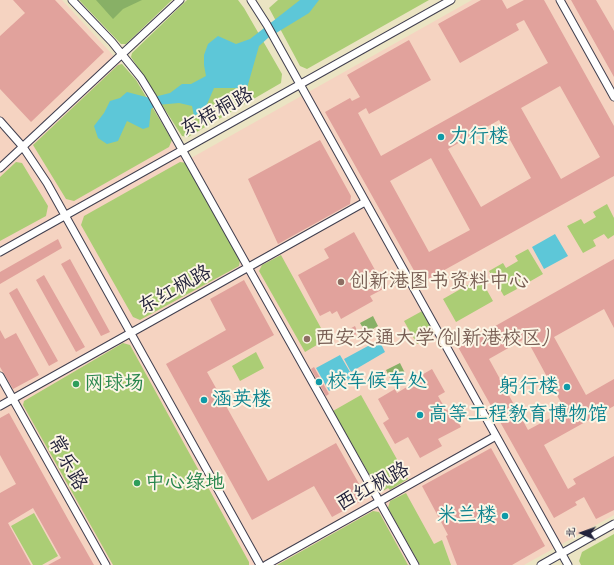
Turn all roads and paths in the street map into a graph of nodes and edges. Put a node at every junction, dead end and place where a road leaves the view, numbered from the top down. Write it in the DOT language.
graph roads {
  1 [pos="72,0"];
  2 [pos="180,0"];
  3 [pos="251,0"];
  4 [pos="451,0"];
  5 [pos="560,0"];
  6 [pos="122,55"];
  7 [pos="300,84"];
  8 [pos="614,97"];
  9 [pos="0,121"];
  10 [pos="23,147"];
  11 [pos="183,149"];
  12 [pos="0,168"];
  13 [pos="365,202"];
  14 [pos="65,216"];
  15 [pos="0,252"];
  16 [pos="248,267"];
  17 [pos="130,333"];
  18 [pos="0,376"];
  19 [pos="12,399"];
  20 [pos="0,406"];
  21 [pos="496,436"];
  22 [pos="380,502"];
  23 [pos="614,524"];
  24 [pos="561,554"];
  25 [pos="106,565"];
  26 [pos="260,565"];
  27 [pos="266,565"];
  28 [pos="415,565"];
  29 [pos="541,565"];
  30 [pos="568,565"];
  1 -- 6 [label="street"];
  2 -- 6 [label="street"];
  3 -- 7 [label="street"];
  4 -- 7 [label="street, 东梧桐路"];
  5 -- 8 [label="street"];
  6 -- 10 [label="street"];
  6 -- 11 [label="street"];
  7 -- 11 [label="street, 东梧桐路"];
  7 -- 13 [label="street"];
  9 -- 10 [label="street"];
  10 -- 12 [label="street"];
  10 -- 14 [label="street"];
  11 -- 14 [label="street, 东梧桐路"];
  11 -- 16 [label="street"];
  13 -- 16 [label="street, 东红枫路"];
  13 -- 21 [label="street"];
  14 -- 15 [label="street, 东梧桐路"];
  14 -- 17 [label="street"];
  16 -- 17 [label="street, 东红枫路"];
  16 -- 22 [label="street"];
  17 -- 19 [label="street, 东红枫路"];
  17 -- 26 [label="street"];
  18 -- 19 [label="street, 常乐路"];
  19 -- 20 [label="street, 东红枫路"];
  19 -- 25 [label="street, 常乐路"];
  21 -- 22 [label="street, 西红枫路"];
  21 -- 24 [label="street"];
  22 -- 27 [label="street, 西红枫路"];
  22 -- 28 [label="street"];
  23 -- 24 [label="street"];
  24 -- 29 [label="street"];
  24 -- 30 [label="street"];
}
